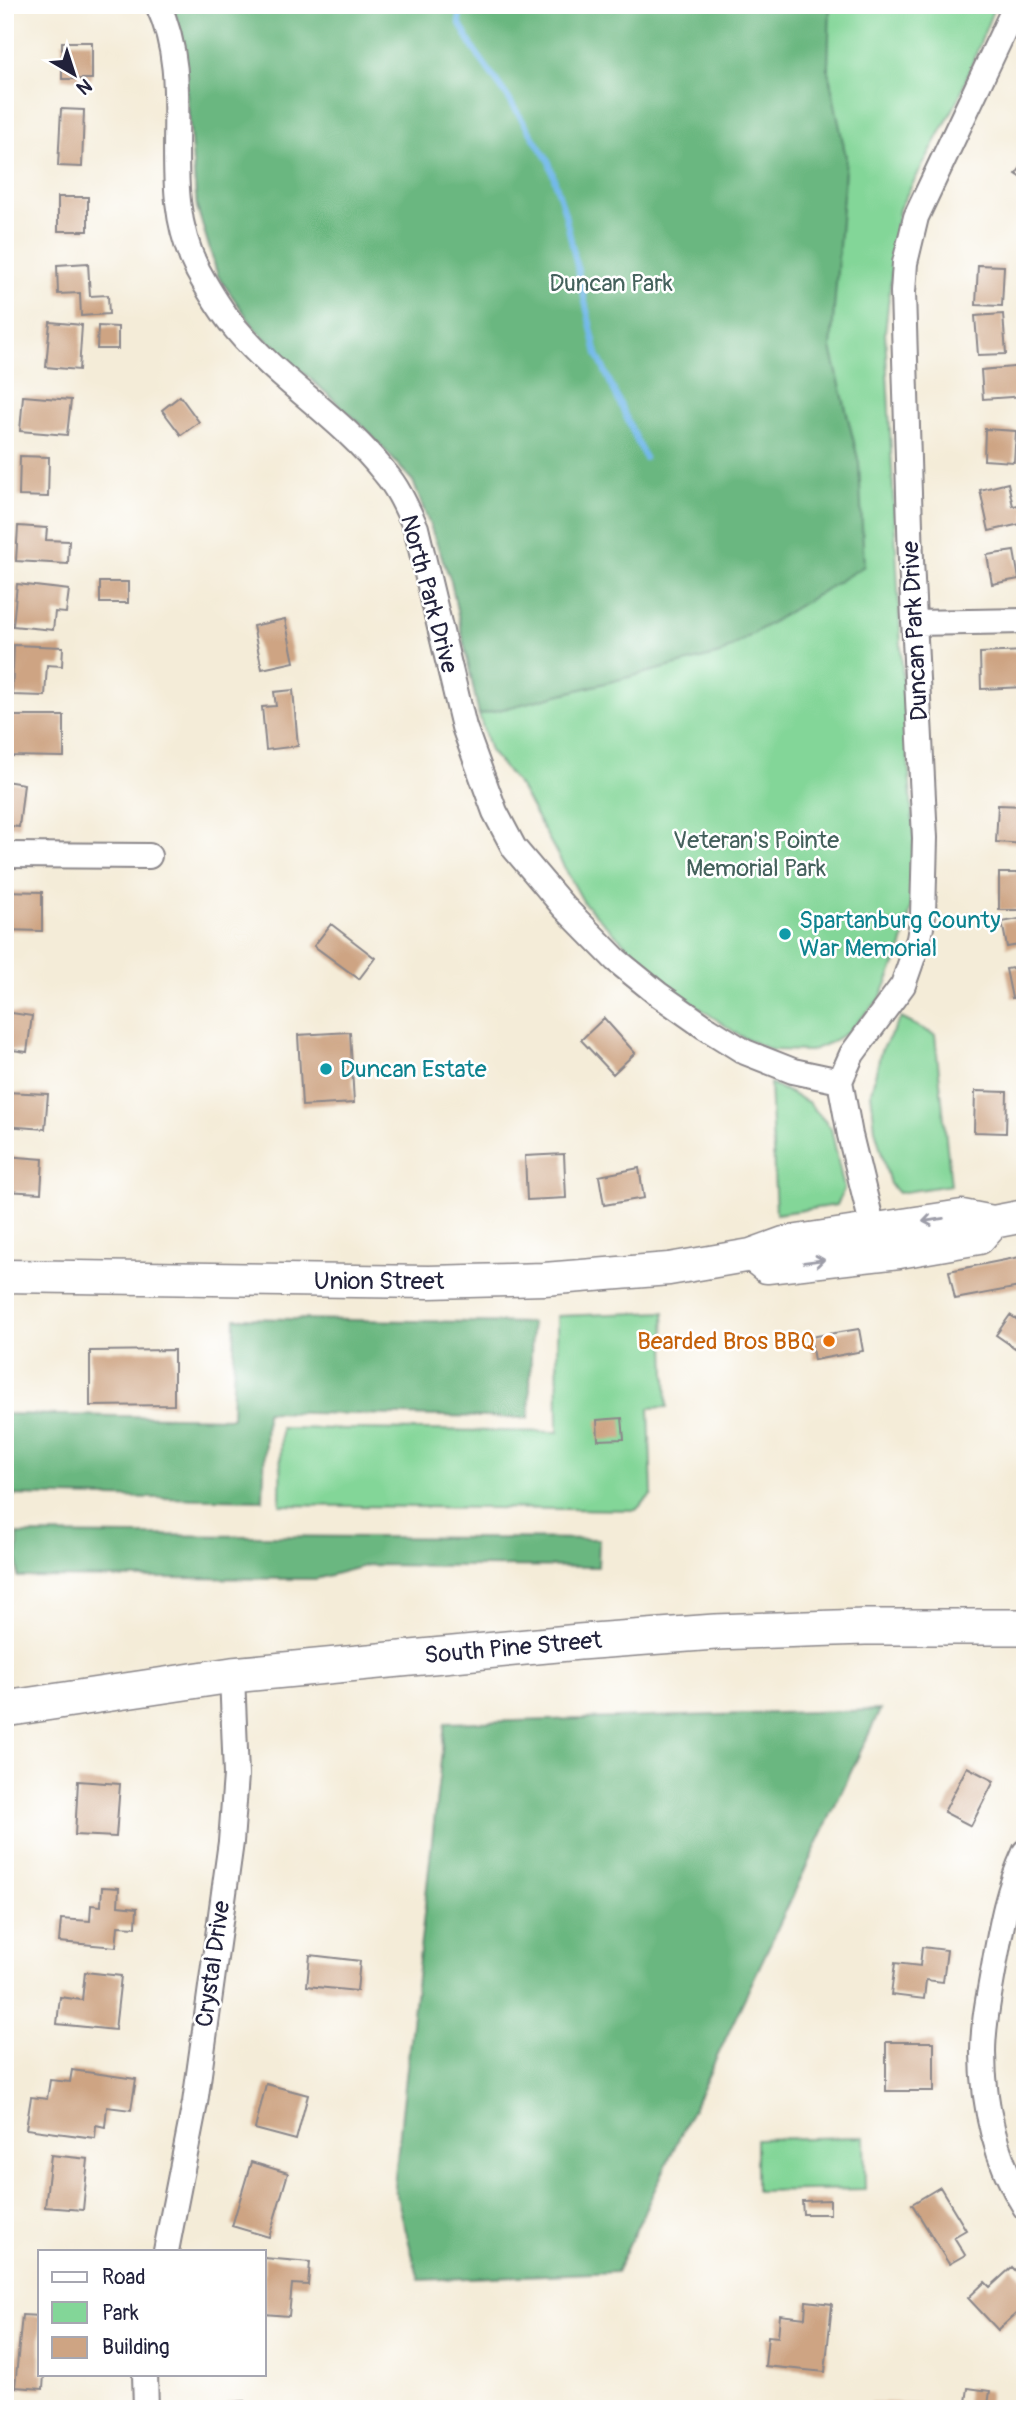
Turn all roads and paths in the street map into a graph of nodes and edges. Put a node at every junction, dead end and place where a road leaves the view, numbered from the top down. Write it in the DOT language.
graph roads {
  1 [pos="158,5"];
  2 [pos="1017,12"];
  3 [pos="1025,621"];
  4 [pos="914,623"];
  5 [pos="5,855"];
  6 [pos="149,856"];
  7 [pos="840,1081"];
  8 [pos="1025,1216"];
  9 [pos="876,1242"];
  10 [pos="5,1276"];
  11 [pos="1025,1627"];
  12 [pos="232,1675"];
  13 [pos="5,1709"];
  14 [pos="1025,1852"];
  15 [pos="1025,2207"];
  16 [pos="166,2250"];
  17 [pos="145,2376"];
  18 [pos="146,2409"];
  1 -- 7 [label="street, North Park Drive"];
  2 -- 4 [label="street, Duncan Park Drive"];
  3 -- 4 [label="street"];
  4 -- 7 [label="street, Duncan Park Drive"];
  5 -- 6 [label="street"];
  7 -- 9 [label="street"];
  8 -- 9 [label="main road, Union Street"];
  9 -- 10 [label="main road, Union Street"];
  11 -- 12 [label="highway, South Pine Street"];
  12 -- 13 [label="highway, South Pine Street"];
  12 -- 16 [label="street, Crystal Drive"];
  14 -- 15 [label="street"];
  17 -- 18 [label="street"];
}
